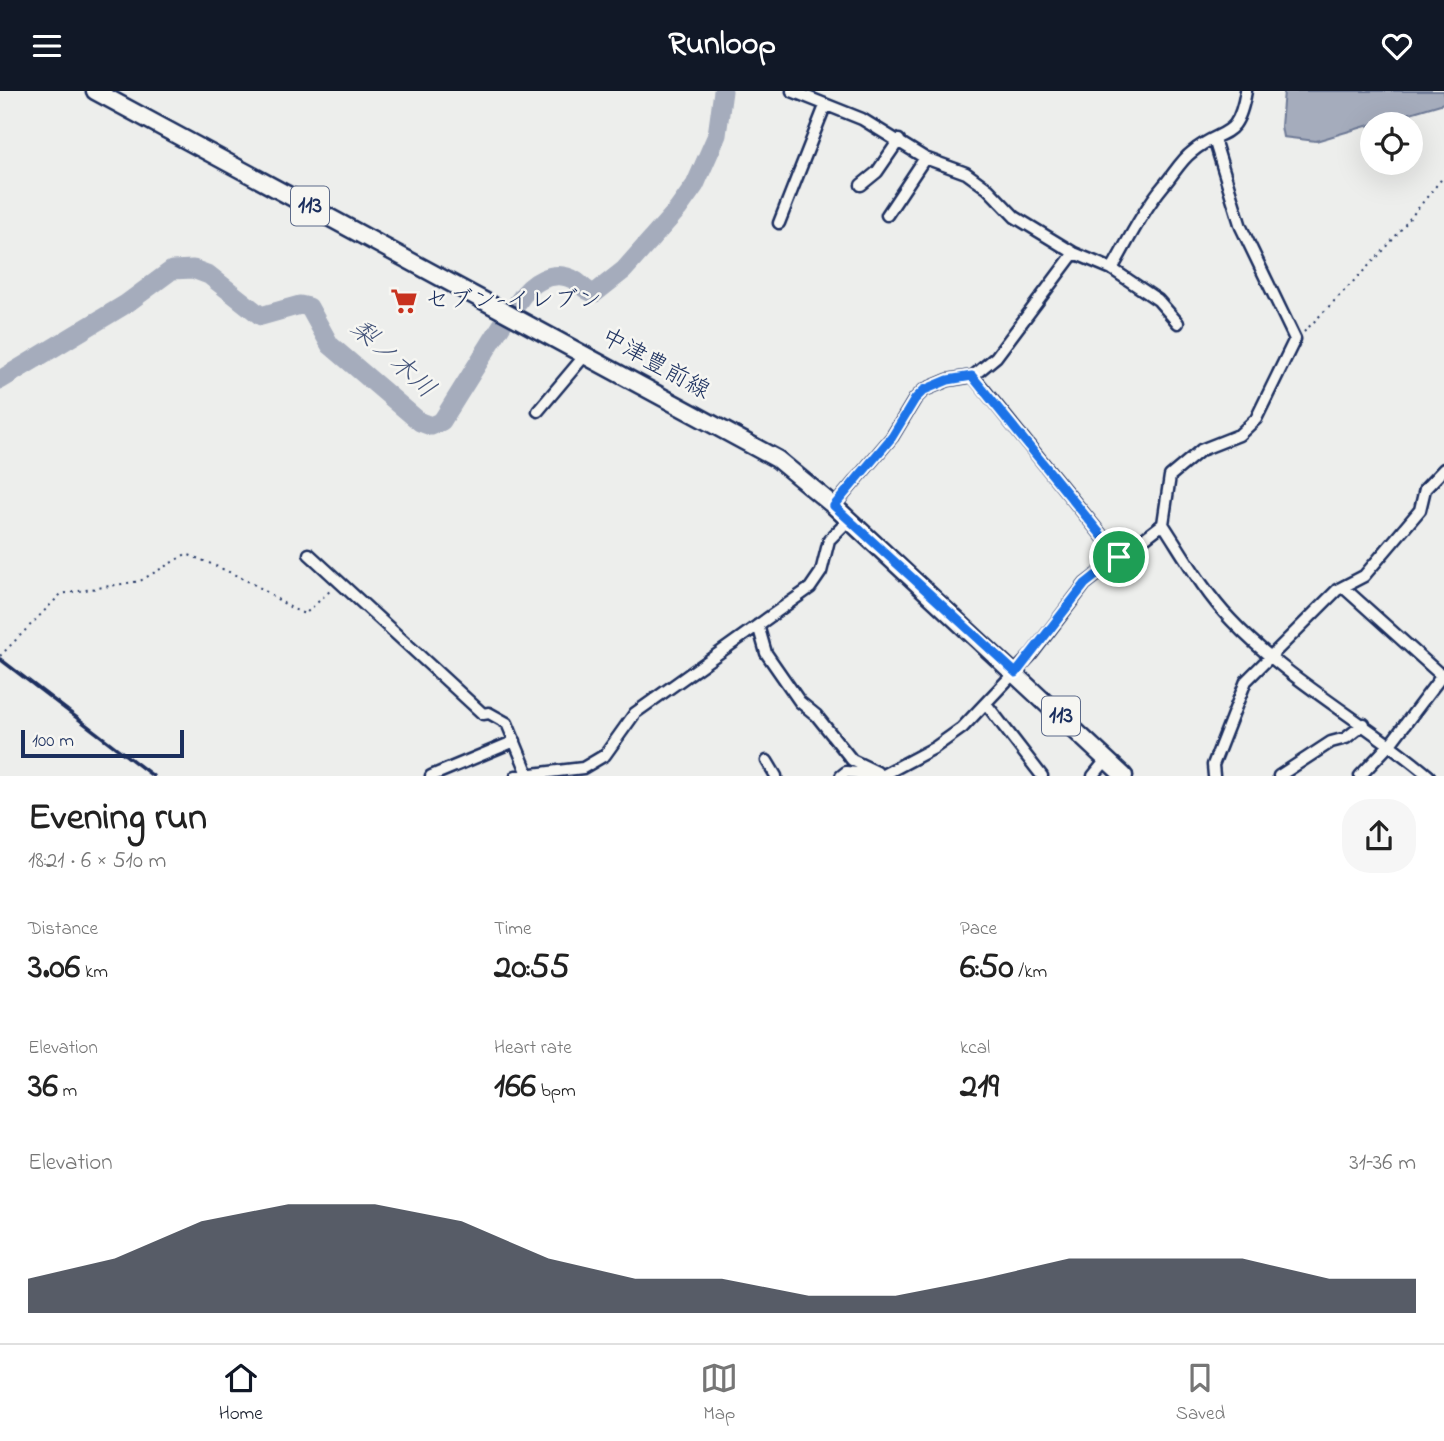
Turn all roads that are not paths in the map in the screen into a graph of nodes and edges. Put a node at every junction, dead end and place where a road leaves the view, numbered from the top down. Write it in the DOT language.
graph roads {
  1 [pos="96,91"];
  2 [pos="792,91"];
  3 [pos="1246,91"];
  4 [pos="825,106"];
  5 [pos="899,139"];
  6 [pos="1214,139"];
  7 [pos="925,158"];
  8 [pos="861,185"];
  9 [pos="887,215"];
  10 [pos="779,223"];
  11 [pos="1074,253"];
  12 [pos="1112,268"];
  13 [pos="1178,323"];
  14 [pos="586,354"];
  15 [pos="972,376"];
  16 [pos="538,411"];
  17 [pos="1444,469"];
  18 [pos="834,506"];
  19 [pos="849,520"];
  20 [pos="1163,523"];
  21 [pos="309,554"];
  22 [pos="1119,557"];
  23 [pos="1343,587"];
  24 [pos="758,625"];
  25 [pos="1272,657"];
  26 [pos="1016,673"];
  27 [pos="1443,674"];
  28 [pos="987,705"];
  29 [pos="1364,724"];
  30 [pos="515,741"];
  31 [pos="1391,743"];
  32 [pos="1106,760"];
  33 [pos="767,761"];
  34 [pos="585,772"];
  35 [pos="528,774"];
  36 [pos="431,776"];
  37 [pos="516,776"];
  38 [pos="776,776"];
  39 [pos="841,776"];
  40 [pos="884,776"];
  41 [pos="1042,776"];
  42 [pos="1093,776"];
  43 [pos="1124,776"];
  44 [pos="1214,776"];
  45 [pos="1279,776"];
  46 [pos="1360,776"];
  47 [pos="1430,776"];
  1 -- 14 [label="main road, 中津豊前線 / 113"];
  2 -- 4 [label="street"];
  3 -- 6 [label="street"];
  4 -- 5 [label="street"];
  4 -- 10 [label="street"];
  5 -- 7 [label="street"];
  5 -- 8 [label="street"];
  6 -- 12 [label="street"];
  6 -- 20 [label="street"];
  7 -- 9 [label="street"];
  7 -- 11 [label="street"];
  11 -- 12 [label="street"];
  11 -- 15 [label="street"];
  12 -- 13 [label="street"];
  14 -- 16 [label="street"];
  14 -- 18 [label="main road, 中津豊前線 / 113"];
  15 -- 18 [label="street"];
  15 -- 22 [label="street"];
  17 -- 23 [label="street"];
  18 -- 19 [label="main road, 中津豊前線 / 113"];
  19 -- 24 [label="street"];
  19 -- 26 [label="main road, 中津豊前線 / 113"];
  20 -- 22 [label="street"];
  20 -- 25 [label="street"];
  21 -- 30 [label="street"];
  22 -- 26 [label="street"];
  23 -- 25 [label="street"];
  23 -- 27 [label="street"];
  24 -- 34 [label="street"];
  24 -- 40 [label="street"];
  25 -- 29 [label="street"];
  25 -- 44 [label="street"];
  26 -- 28 [label="street"];
  26 -- 32 [label="main road, 中津豊前線 / 113"];
  27 -- 31 [label="street"];
  28 -- 40 [label="street"];
  28 -- 41 [label="street"];
  29 -- 31 [label="street"];
  29 -- 45 [label="street"];
  30 -- 35 [label="street"];
  30 -- 36 [label="street"];
  31 -- 46 [label="street"];
  31 -- 47 [label="street"];
  32 -- 42 [label="street"];
  32 -- 43 [label="main road, 中津豊前線 / 113"];
  33 -- 38 [label="street"];
  34 -- 35 [label="street"];
  35 -- 37 [label="street"];
  39 -- 40 [label="street"];
}
